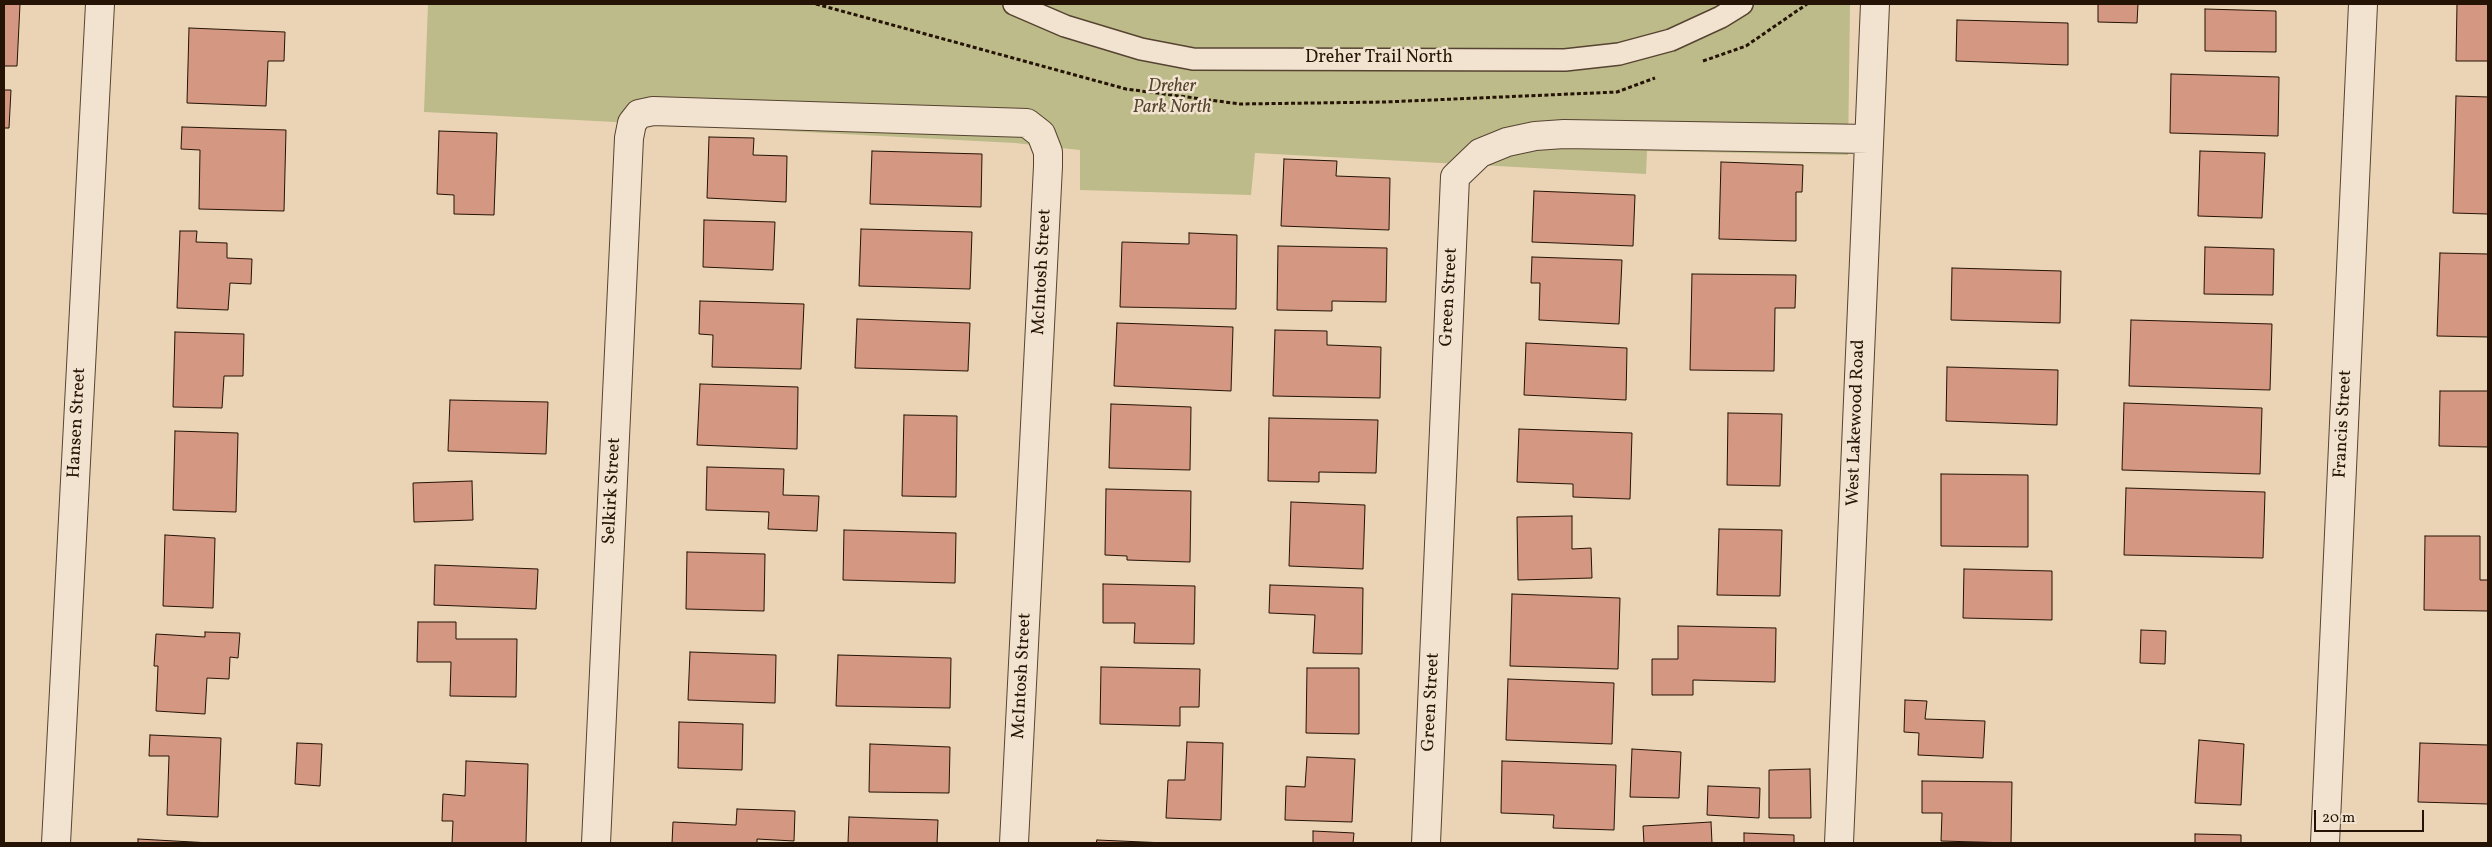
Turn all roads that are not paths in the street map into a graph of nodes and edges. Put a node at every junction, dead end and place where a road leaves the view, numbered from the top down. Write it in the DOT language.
graph roads {
  1 [pos="100,4"];
  2 [pos="1742,4"];
  3 [pos="1875,4"];
  4 [pos="2363,4"];
  5 [pos="1020,5"];
  6 [pos="630,138"];
  7 [pos="1868,139"];
  8 [pos="56,843"];
  9 [pos="596,843"];
  10 [pos="1014,843"];
  11 [pos="1426,843"];
  12 [pos="1839,843"];
  13 [pos="2325,843"];
  1 -- 8 [label="street, Hansen Street"];
  2 -- 5 [label="lane, Dreher Trail North"];
  3 -- 7 [label="street, West Lakewood Road"];
  4 -- 13 [label="street, Francis Street"];
  6 -- 9 [label="street, Selkirk Street"];
  6 -- 10 [label="street, McIntosh Street"];
  7 -- 11 [label="street, Green Street"];
  7 -- 12 [label="street, West Lakewood Road"];
}
